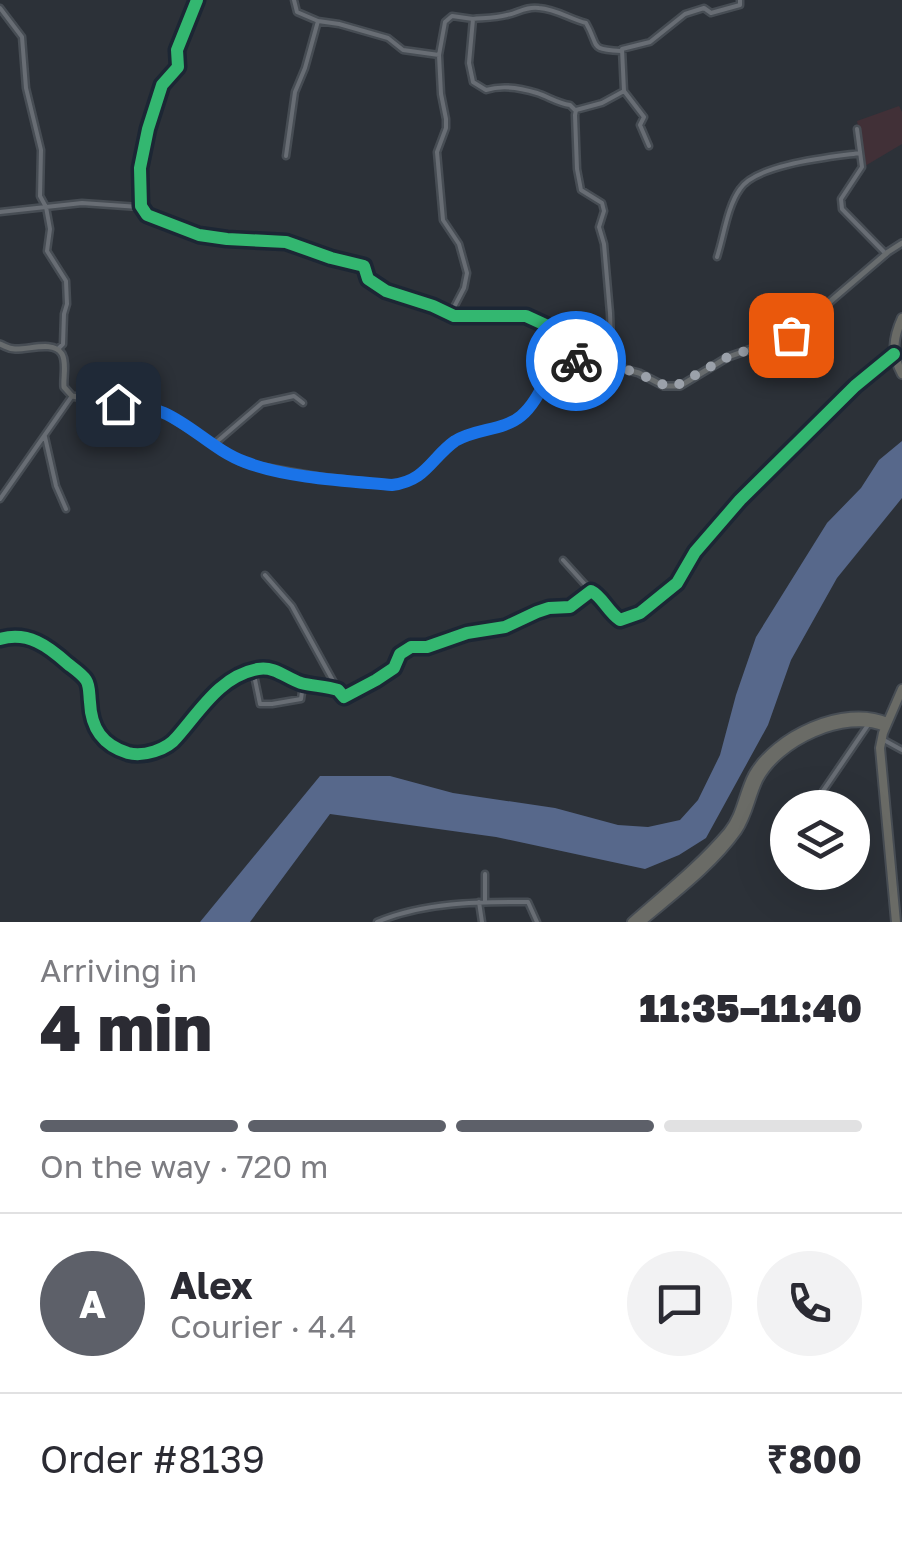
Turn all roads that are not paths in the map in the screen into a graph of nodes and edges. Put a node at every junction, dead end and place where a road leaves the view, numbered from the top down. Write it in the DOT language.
graph roads {
  1 [pos="198,0"];
  2 [pos="294,0"];
  3 [pos="740,0"];
  4 [pos="0,8"];
  5 [pos="473,19"];
  6 [pos="318,21"];
  7 [pos="621,51"];
  8 [pos="439,55"];
  9 [pos="624,91"];
  10 [pos="576,112"];
  11 [pos="857,129"];
  12 [pos="649,146"];
  13 [pos="860,152"];
  14 [pos="286,156"];
  15 [pos="46,206"];
  16 [pos="141,206"];
  17 [pos="0,212"];
  18 [pos="902,243"];
  19 [pos="886,254"];
  20 [pos="717,257"];
  21 [pos="450,315"];
  22 [pos="902,318"];
  23 [pos="0,344"];
  24 [pos="611,346"];
  25 [pos="58,350"];
  26 [pos="894,354"];
  27 [pos="609,366"];
  28 [pos="902,374"];
  29 [pos="72,396"];
  30 [pos="303,403"];
  31 [pos="45,436"];
  32 [pos="213,445"];
  33 [pos="0,499"];
  34 [pos="66,509"];
  35 [pos="564,560"];
  36 [pos="265,574"];
  37 [pos="591,591"];
  38 [pos="0,639"];
  39 [pos="253,670"];
  40 [pos="303,684"];
  41 [pos="902,689"];
  42 [pos="338,690"];
  43 [pos="892,708"];
  44 [pos="864,722"];
  45 [pos="886,724"];
  46 [pos="881,744"];
  47 [pos="902,750"];
  48 [pos="824,790"];
  49 [pos="485,874"];
  50 [pos="482,902"];
  51 [pos="898,904"];
  52 [pos="377,922"];
  53 [pos="482,922"];
  54 [pos="537,922"];
  55 [pos="632,922"];
  56 [pos="641,922"];
  57 [pos="896,922"];
  1 -- 16 [label="street"];
  2 -- 6 [label="street"];
  3 -- 7 [label="street"];
  4 -- 15 [label="street"];
  5 -- 7 [label="street"];
  5 -- 8 [label="street"];
  5 -- 10 [label="street"];
  6 -- 8 [label="street"];
  6 -- 14 [label="street"];
  7 -- 9 [label="street"];
  8 -- 21 [label="street"];
  9 -- 10 [label="street"];
  9 -- 12 [label="street"];
  10 -- 24 [label="street"];
  11 -- 13 [label="street"];
  13 -- 19 [label="street"];
  13 -- 20 [label="street"];
  15 -- 16 [label="street"];
  15 -- 17 [label="street"];
  15 -- 25 [label="street"];
  16 -- 21 [label="street"];
  18 -- 19 [label="main road"];
  19 -- 27 [label="main road"];
  21 -- 24 [label="street"];
  22 -- 26 [label="highway"];
  23 -- 25 [label="main road"];
  24 -- 27 [label="street"];
  25 -- 29 [label="main road"];
  26 -- 28 [label="highway"];
  26 -- 37 [label="street"];
  27 -- 32 [label="main road"];
  29 -- 31 [label="street"];
  29 -- 32 [label="main road"];
  30 -- 32 [label="street"];
  31 -- 33 [label="street"];
  31 -- 34 [label="street"];
  35 -- 37 [label="street"];
  36 -- 42 [label="street"];
  37 -- 42 [label="street"];
  38 -- 39 [label="street"];
  39 -- 40 [label="street"];
  39 -- 40 [label="street"];
  40 -- 42 [label="street"];
  41 -- 43 [label="highway"];
  43 -- 44 [label="highway"];
  43 -- 45 [label="highway"];
  44 -- 45 [label="highway"];
  44 -- 46 [label="highway"];
  44 -- 48 [label="street"];
  44 -- 55 [label="highway"];
  44 -- 56 [label="highway"];
  45 -- 46 [label="highway"];
  46 -- 47 [label="street"];
  46 -- 51 [label="highway"];
  49 -- 50 [label="street"];
  50 -- 52 [label="street"];
  50 -- 53 [label="street"];
  50 -- 54 [label="street"];
  51 -- 57 [label="highway"];
}
